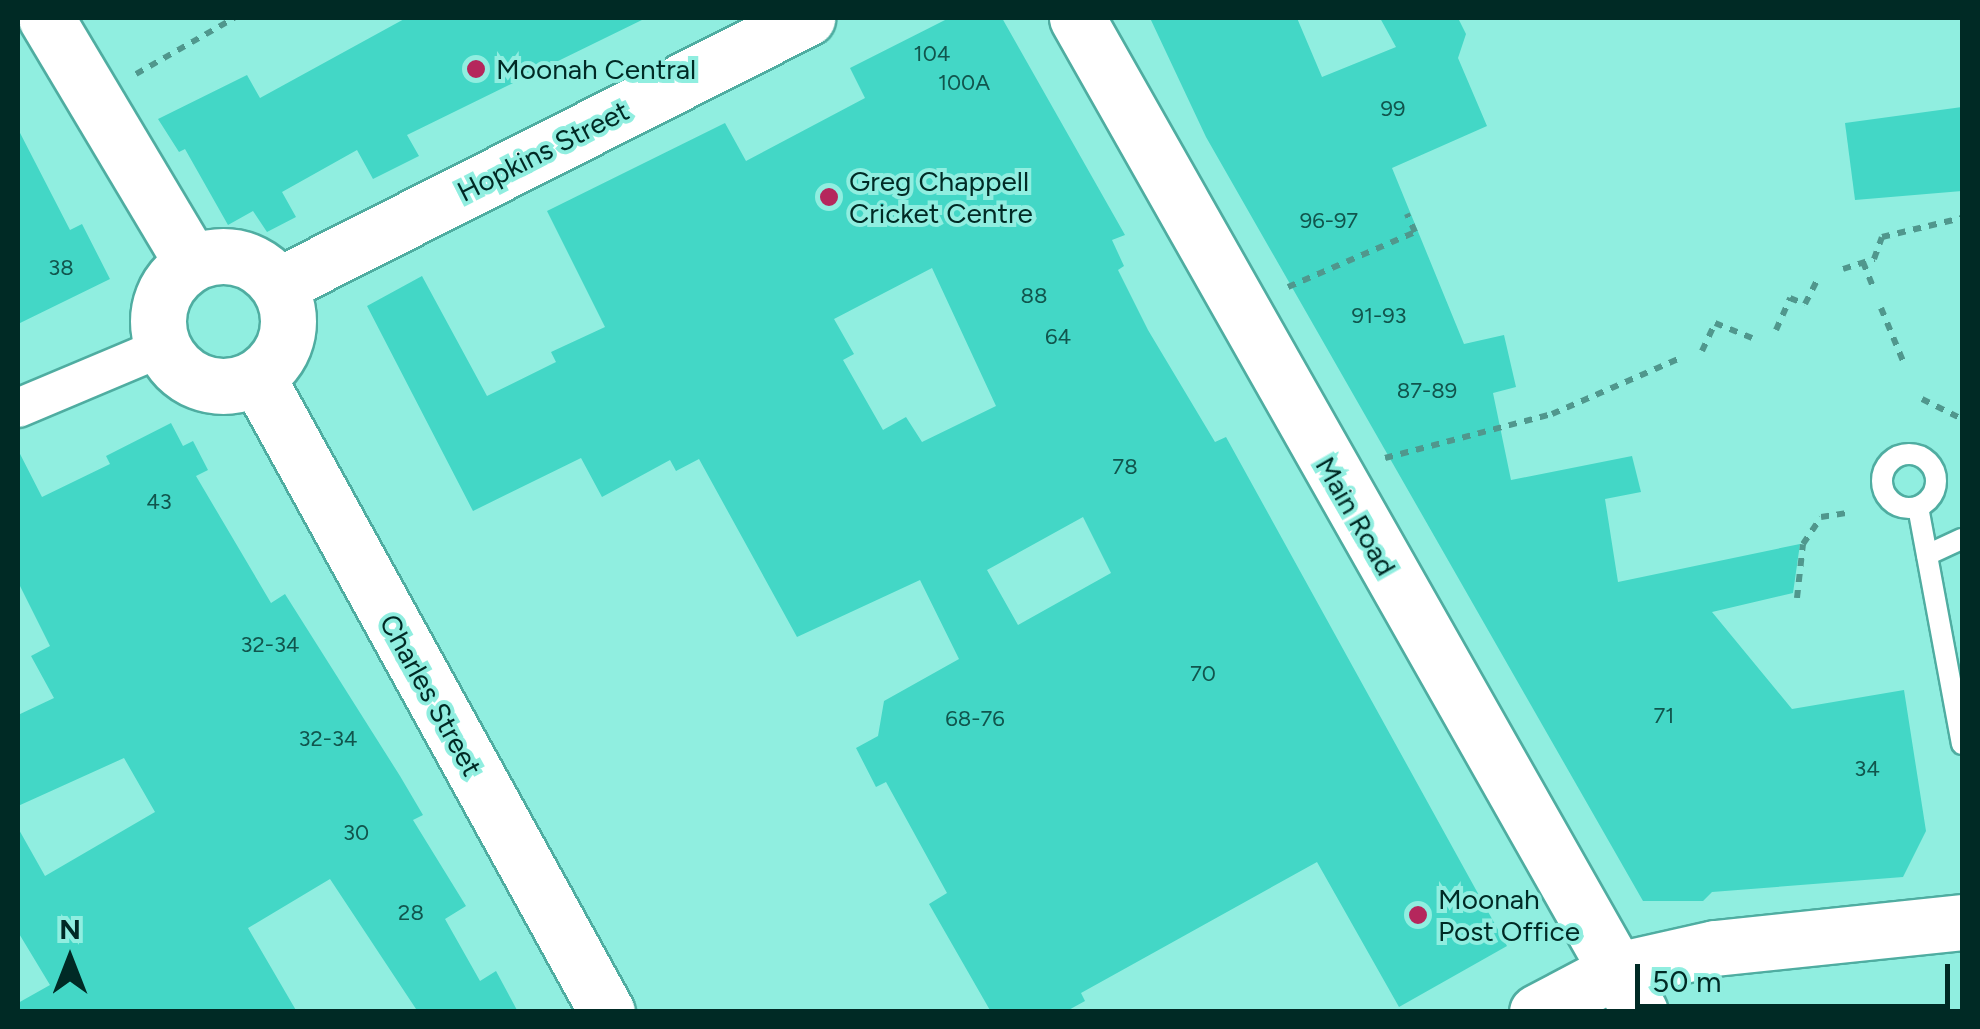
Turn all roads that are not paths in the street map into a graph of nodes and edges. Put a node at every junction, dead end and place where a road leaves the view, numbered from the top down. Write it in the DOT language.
graph roads {
  1 [pos="46,18"];
  2 [pos="807,18"];
  3 [pos="1077,18"];
  4 [pos="192,263"];
  5 [pos="279,285"];
  6 [pos="163,347"];
  7 [pos="257,378"];
  8 [pos="18,408"];
  9 [pos="1918,507"];
  10 [pos="1962,538"];
  11 [pos="1928,554"];
  12 [pos="1962,744"];
  13 [pos="1962,922"];
  14 [pos="1628,991"];
  15 [pos="607,1012"];
  16 [pos="1537,1012"];
  1 -- 4 [label="street"];
  2 -- 5 [label="street, Hopkins Street"];
  3 -- 14 [label="street, Main Road"];
  4 -- 5 [label="street"];
  4 -- 6 [label="street"];
  5 -- 7 [label="street"];
  6 -- 7 [label="street"];
  6 -- 8 [label="street"];
  7 -- 15 [label="street, Charles Street"];
  9 -- 11 [label="lane"];
  10 -- 11 [label="lane"];
  11 -- 12 [label="lane"];
  13 -- 14 [label="street"];
  14 -- 16 [label="street"];
}
